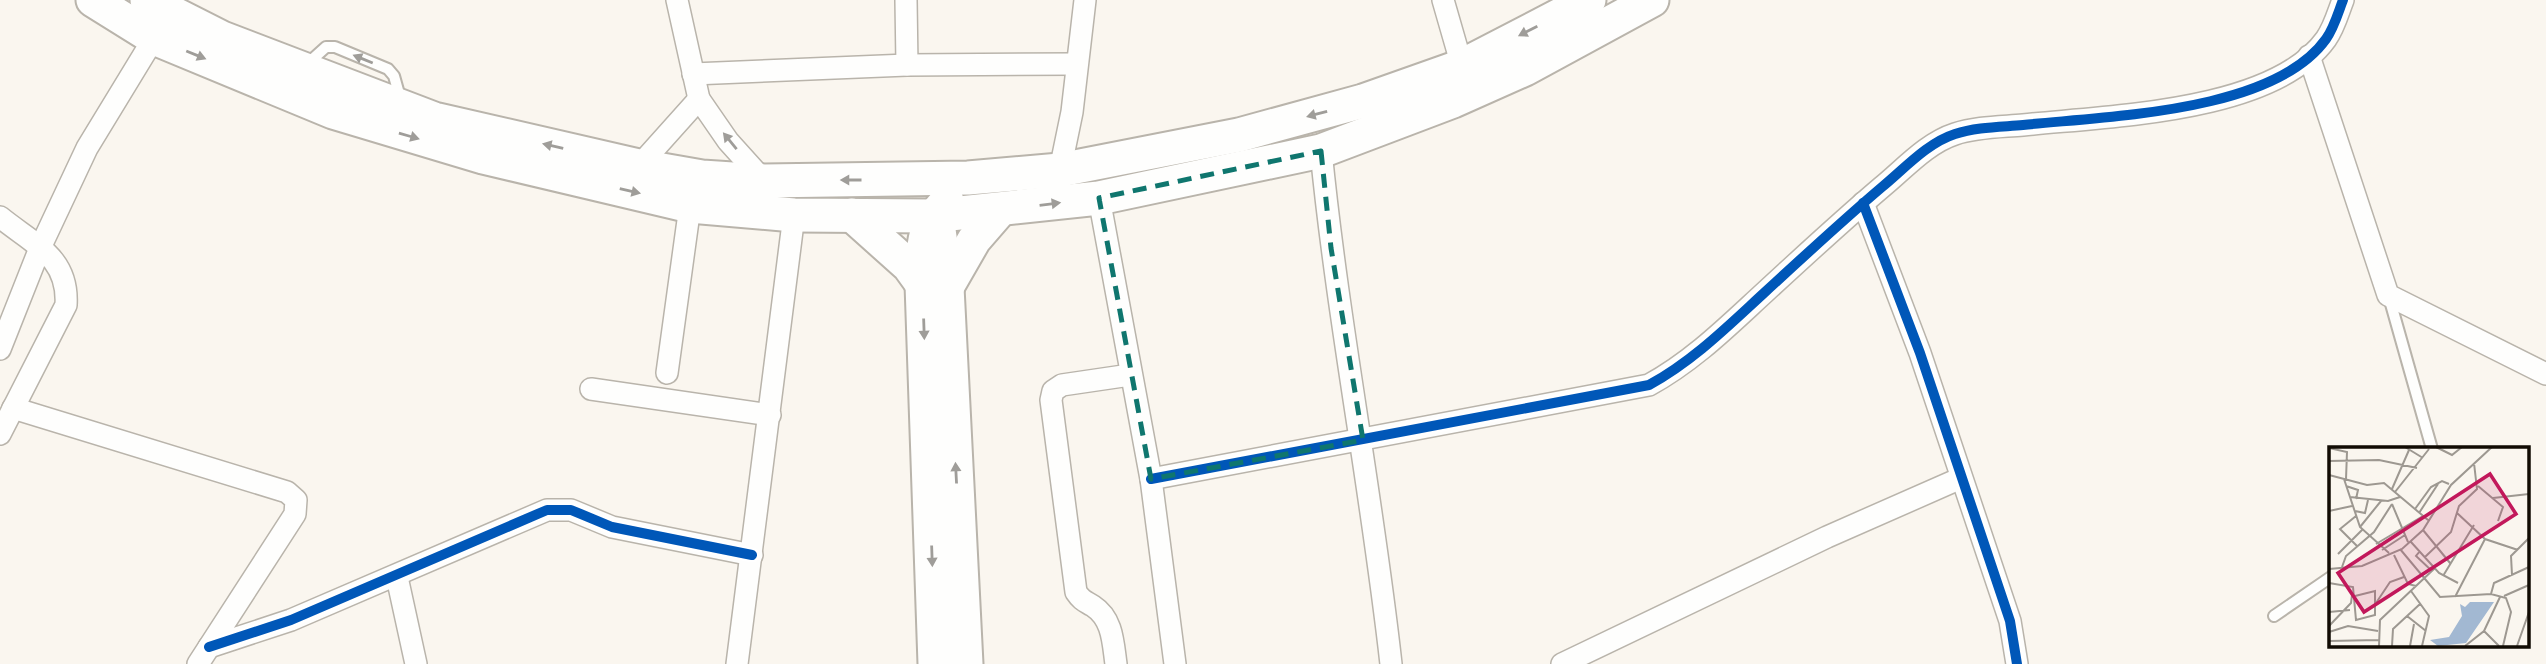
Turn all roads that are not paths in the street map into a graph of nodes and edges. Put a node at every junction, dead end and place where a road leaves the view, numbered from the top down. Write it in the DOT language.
graph roads {
  1 [pos="93,0"];
  2 [pos="147,0"];
  3 [pos="677,0"];
  4 [pos="906,0"];
  5 [pos="1085,0"];
  6 [pos="1443,0"];
  7 [pos="1589,0"];
  8 [pos="1652,0"];
  9 [pos="2343,0"];
  10 [pos="154,38"];
  11 [pos="2309,56"];
  12 [pos="1076,64"];
  13 [pos="907,65"];
  14 [pos="1462,66"];
  15 [pos="692,74"];
  16 [pos="699,99"];
  17 [pos="1321,151"];
  18 [pos="639,166"];
  19 [pos="1060,170"];
  20 [pos="968,178"];
  21 [pos="897,180"];
  22 [pos="764,181"];
  23 [pos="1099,198"];
  24 [pos="1863,203"];
  25 [pos="690,206"];
  26 [pos="1000,210"];
  27 [pos="794,215"];
  28 [pos="852,215"];
  29 [pos="932,216"];
  30 [pos="0,217"];
  31 [pos="40,248"];
  32 [pos="935,286"];
  33 [pos="2388,295"];
  34 [pos="0,349"];
  35 [pos="667,373"];
  36 [pos="2546,374"];
  37 [pos="1129,375"];
  38 [pos="591,389"];
  39 [pos="13,408"];
  40 [pos="770,415"];
  41 [pos="0,434"];
  42 [pos="1363,440"];
  43 [pos="2431,447"];
  44 [pos="1961,478"];
  45 [pos="1151,479"];
  46 [pos="752,555"];
  47 [pos="397,577"];
  48 [pos="2329,577"];
  49 [pos="2274,616"];
  50 [pos="204,656"];
  51 [pos="416,664"];
  52 [pos="737,664"];
  53 [pos="935,664"];
  54 [pos="966,664"];
  55 [pos="1116,664"];
  56 [pos="1175,664"];
  57 [pos="1391,664"];
  58 [pos="1562,664"];
  59 [pos="2017,664"];
  1 -- 10 [label="main road"];
  18 -- 2 [label="main road, one-way"];
  3 -- 15 [label="street"];
  4 -- 13 [label="street"];
  5 -- 12 [label="street"];
  6 -- 14 [label="street"];
  7 -- 14 [label="main road, one-way"];
  8 -- 17 [label="main road"];
  9 -- 11 [label="street"];
  10 -- 25 [label="main road, one-way"];
  10 -- 31 [label="street"];
  11 -- 24 [label="street"];
  11 -- 33 [label="street"];
  12 -- 13 [label="street"];
  12 -- 19 [label="street"];
  13 -- 15 [label="street"];
  14 -- 19 [label="main road, one-way"];
  15 -- 16 [label="street"];
  16 -- 18 [label="street"];
  22 -- 16 [label="street, one-way"];
  17 -- 23 [label="main road"];
  17 -- 42 [label="street"];
  18 -- 22 [label="main road"];
  19 -- 20 [label="main road"];
  20 -- 21 [label="main road"];
  20 -- 29 [label="main road"];
  21 -- 22 [label="main road, one-way"];
  21 -- 29 [label="main road"];
  26 -- 23 [label="main road, one-way"];
  23 -- 37 [label="street"];
  24 -- 42 [label="street"];
  24 -- 44 [label="street"];
  25 -- 27 [label="main road"];
  25 -- 35 [label="street"];
  26 -- 29 [label="main road"];
  26 -- 32 [label="main road"];
  27 -- 28 [label="main road"];
  27 -- 40 [label="street"];
  28 -- 29 [label="main road"];
  28 -- 32 [label="main road"];
  29 -- 32 [label="main road"];
  30 -- 31 [label="street"];
  31 -- 34 [label="street"];
  31 -- 39 [label="street"];
  32 -- 53 [label="main road, one-way"];
  54 -- 32 [label="main road, one-way"];
  33 -- 36 [label="street"];
  33 -- 43 [label="lane"];
  37 -- 45 [label="street"];
  37 -- 55 [label="street"];
  38 -- 40 [label="street"];
  39 -- 41 [label="street"];
  39 -- 50 [label="street"];
  40 -- 46 [label="street"];
  42 -- 45 [label="street"];
  42 -- 57 [label="street"];
  44 -- 58 [label="street"];
  44 -- 59 [label="street"];
  45 -- 56 [label="street"];
  46 -- 47 [label="street"];
  46 -- 52 [label="street"];
  47 -- 50 [label="street"];
  47 -- 51 [label="street"];
  48 -- 49 [label="lane"];
}
